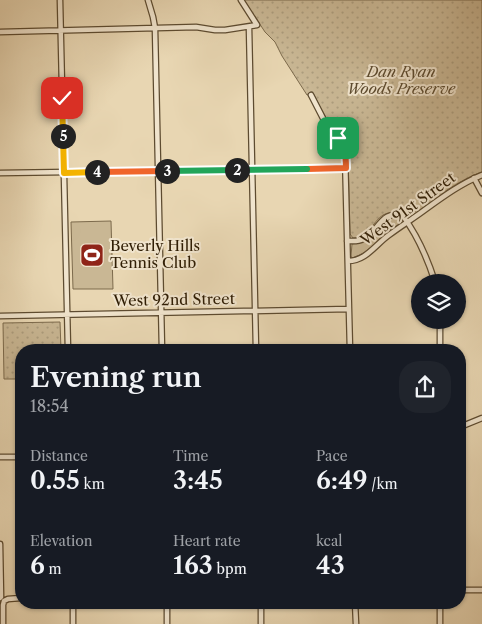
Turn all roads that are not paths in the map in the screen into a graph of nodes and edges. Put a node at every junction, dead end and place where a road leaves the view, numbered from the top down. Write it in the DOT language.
graph roads {
  1 [pos="60,0"];
  2 [pos="148,0"];
  3 [pos="241,0"];
  4 [pos="249,27"];
  5 [pos="155,28"];
  6 [pos="61,30"];
  7 [pos="0,32"];
  8 [pos="312,95"];
  9 [pos="346,168"];
  10 [pos="252,170"];
  11 [pos="157,171"];
  12 [pos="0,173"];
  13 [pos="64,173"];
  14 [pos="482,175"];
  15 [pos="474,178"];
  16 [pos="482,193"];
  17 [pos="408,222"];
  18 [pos="347,241"];
  19 [pos="348,261"];
  20 [pos="431,274"];
  21 [pos="349,309"];
  22 [pos="255,311"];
  23 [pos="160,312"];
  24 [pos="67,314"];
  25 [pos="0,316"];
  26 [pos="440,329"];
  27 [pos="68,344"];
  28 [pos="162,344"];
  29 [pos="256,344"];
  30 [pos="350,344"];
  31 [pos="440,344"];
  32 [pos="482,418"];
  33 [pos="466,425"];
  34 [pos="0,457"];
  35 [pos="15,457"];
  36 [pos="0,544"];
  37 [pos="466,590"];
  38 [pos="482,590"];
  39 [pos="15,598"];
  40 [pos="2,601"];
  41 [pos="73,609"];
  42 [pos="167,609"];
  43 [pos="261,609"];
  44 [pos="355,609"];
  45 [pos="440,609"];
  46 [pos="3,624"];
  47 [pos="74,624"];
  48 [pos="167,624"];
  49 [pos="261,624"];
  50 [pos="356,624"];
  51 [pos="440,624"];
  1 -- 6 [label="street"];
  2 -- 5 [label="street"];
  3 -- 4 [label="street"];
  4 -- 5 [label="street"];
  4 -- 10 [label="street"];
  5 -- 6 [label="street"];
  5 -- 11 [label="street"];
  6 -- 7 [label="street"];
  6 -- 13 [label="street"];
  8 -- 9 [label="street"];
  9 -- 10 [label="street"];
  9 -- 18 [label="street"];
  10 -- 11 [label="street"];
  10 -- 22 [label="street"];
  11 -- 13 [label="street"];
  11 -- 23 [label="street"];
  12 -- 13 [label="street"];
  13 -- 24 [label="street"];
  14 -- 15 [label="street, West 91st Street"];
  15 -- 16 [label="street"];
  15 -- 17 [label="street, West 91st Street"];
  17 -- 18 [label="street"];
  17 -- 19 [label="street, West 91st Street"];
  17 -- 20 [label="street"];
  18 -- 19 [label="street"];
  19 -- 21 [label="street"];
  21 -- 22 [label="street, West 92nd Street"];
  21 -- 30 [label="street"];
  22 -- 23 [label="street, West 92nd Street"];
  22 -- 29 [label="street"];
  23 -- 24 [label="street, West 92nd Street"];
  23 -- 28 [label="street"];
  24 -- 25 [label="street, West 92nd Street"];
  24 -- 27 [label="street"];
  26 -- 31 [label="street"];
  32 -- 33 [label="street"];
  34 -- 35 [label="street"];
  36 -- 40 [label="street"];
  37 -- 38 [label="street"];
  39 -- 40 [label="street"];
  40 -- 46 [label="street"];
  41 -- 47 [label="street"];
  42 -- 48 [label="street"];
  43 -- 49 [label="street"];
  44 -- 50 [label="street"];
  45 -- 51 [label="street"];
}
